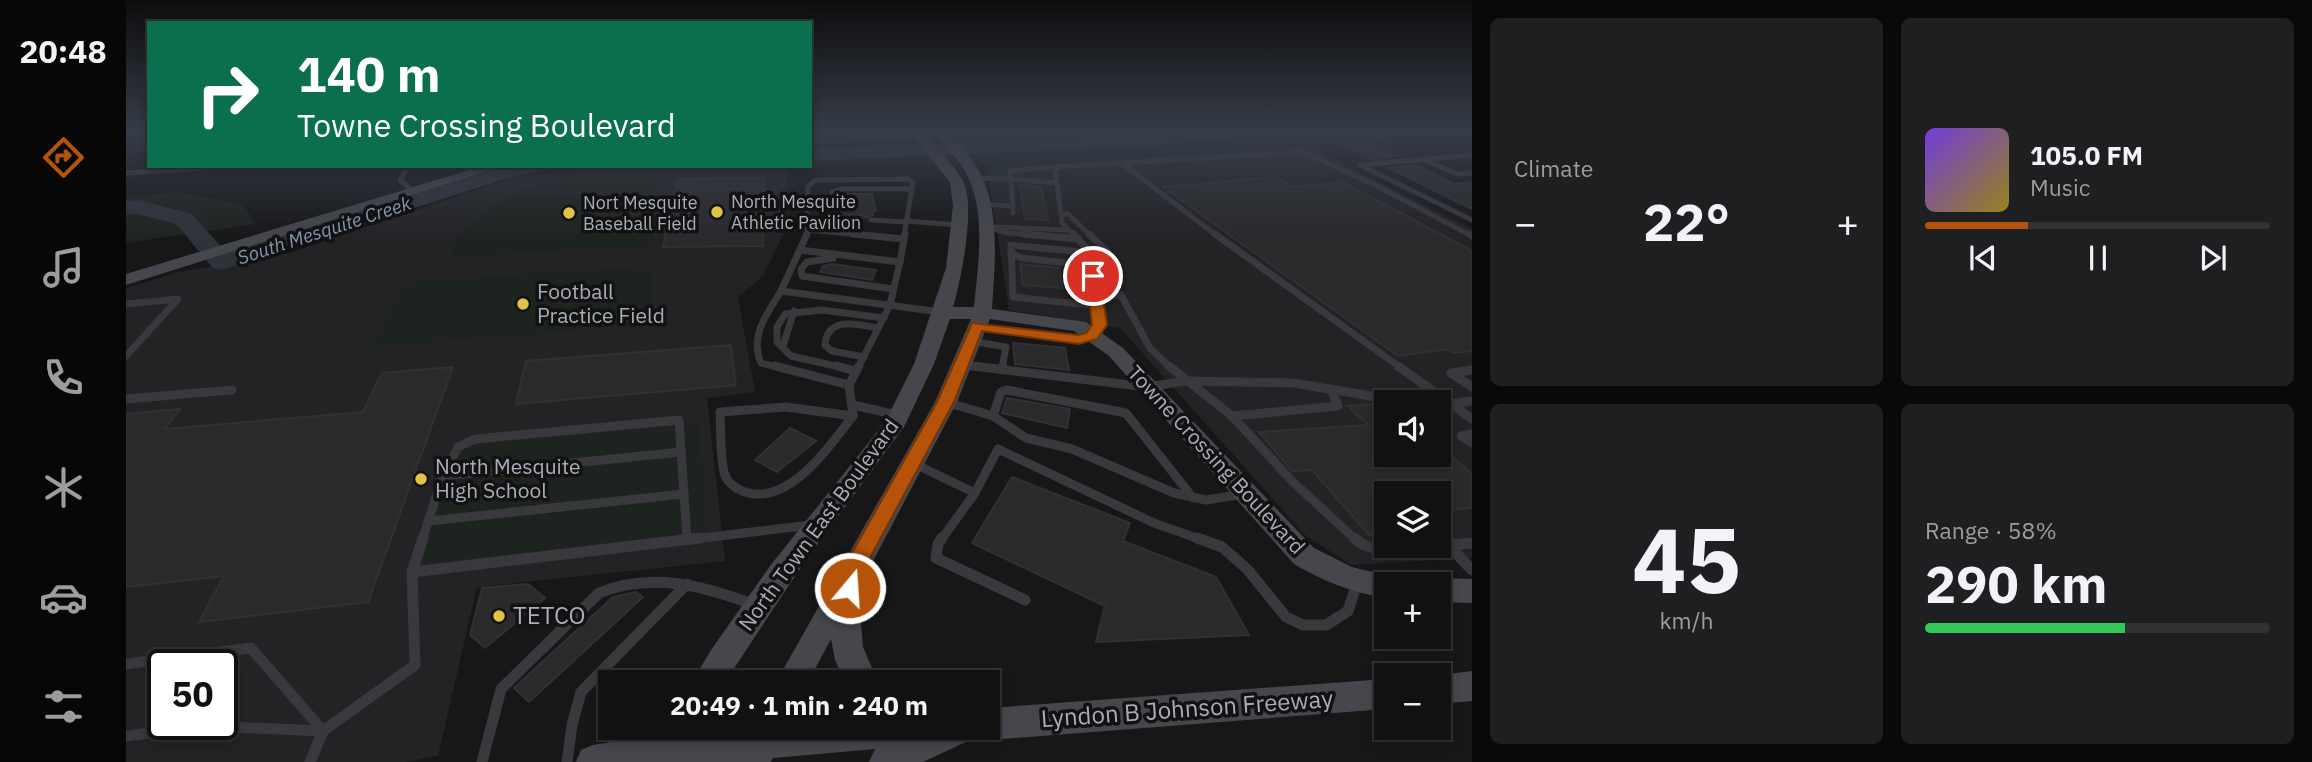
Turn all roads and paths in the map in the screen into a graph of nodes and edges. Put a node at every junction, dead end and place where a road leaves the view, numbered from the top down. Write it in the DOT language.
graph roads {
  1 [pos="196,169"];
  2 [pos="407,169"];
  3 [pos="490,169"];
  4 [pos="947,169"];
  5 [pos="970,169"];
  6 [pos="1037,169"];
  7 [pos="1055,169"];
  8 [pos="1129,169"];
  9 [pos="1339,169"];
  10 [pos="1365,169"];
  11 [pos="1444,169"];
  12 [pos="126,173"];
  13 [pos="1472,173"];
  14 [pos="975,178"];
  15 [pos="1011,179"];
  16 [pos="1057,183"];
  17 [pos="911,189"];
  18 [pos="415,192"];
  19 [pos="984,204"];
  20 [pos="1013,206"];
  21 [pos="1013,213"];
  22 [pos="1061,215"];
  23 [pos="861,220"];
  24 [pos="871,220"];
  25 [pos="1472,220"];
  26 [pos="906,222"];
  27 [pos="959,225"];
  28 [pos="988,227"];
  29 [pos="808,230"];
  30 [pos="1068,230"];
  31 [pos="1472,236"];
  32 [pos="904,239"];
  33 [pos="1079,239"];
  34 [pos="800,250"];
  35 [pos="1011,253"];
  36 [pos="1091,253"];
  37 [pos="857,257"];
  38 [pos="900,262"];
  39 [pos="126,280"];
  40 [pos="893,289"];
  41 [pos="781,290"];
  42 [pos="1096,295"];
  43 [pos="130,304"];
  44 [pos="890,305"];
  45 [pos="1097,306"];
  46 [pos="794,311"];
  47 [pos="126,312"];
  48 [pos="944,313"];
  49 [pos="884,318"];
  50 [pos="878,328"];
  51 [pos="973,336"];
  52 [pos="1091,336"];
  53 [pos="783,346"];
  54 [pos="126,356"];
  55 [pos="863,357"];
  56 [pos="1002,370"];
  57 [pos="1472,370"];
  58 [pos="856,371"];
  59 [pos="1185,382"];
  60 [pos="849,385"];
  61 [pos="1147,387"];
  62 [pos="1472,387"];
  63 [pos="1331,389"];
  64 [pos="232,390"];
  65 [pos="1431,390"];
  66 [pos="1374,396"];
  67 [pos="126,399"];
  68 [pos="1472,401"];
  69 [pos="946,402"];
  70 [pos="1451,404"];
  71 [pos="853,405"];
  72 [pos="853,416"];
  73 [pos="900,416"];
  74 [pos="993,416"];
  75 [pos="1232,416"];
  76 [pos="1472,419"];
  77 [pos="1472,434"];
  78 [pos="1472,443"];
  79 [pos="681,452"];
  80 [pos="912,463"];
  81 [pos="443,476"];
  82 [pos="975,493"];
  83 [pos="1247,493"];
  84 [pos="684,494"];
  85 [pos="1193,498"];
  86 [pos="429,522"];
  87 [pos="816,525"];
  88 [pos="687,539"];
  89 [pos="1472,543"];
  90 [pos="1451,545"];
  91 [pos="1374,548"];
  92 [pos="1451,554"];
  93 [pos="854,567"];
  94 [pos="1472,570"];
  95 [pos="412,572"];
  96 [pos="1357,583"];
  97 [pos="687,584"];
  98 [pos="1374,585"];
  99 [pos="1451,590"];
  100 [pos="1472,591"];
  101 [pos="1025,600"];
  102 [pos="758,607"];
  103 [pos="126,664"];
  104 [pos="716,670"];
  105 [pos="798,670"];
  106 [pos="856,670"];
  107 [pos="1472,686"];
  108 [pos="1451,688"];
  109 [pos="1374,695"];
  110 [pos="1000,722"];
  111 [pos="323,731"];
  112 [pos="126,736"];
  113 [pos="804,740"];
  114 [pos="933,740"];
  115 [pos="761,744"];
  116 [pos="671,746"];
  117 [pos="310,762"];
  118 [pos="482,762"];
  119 [pos="568,762"];
  120 [pos="593,762"];
  121 [pos="886,762"];
  1 -- 12 [label="lane"];
  2 -- 18 [label="lane"];
  3 -- 18 [label="main road"];
  4 -- 27 [label="main road, North Town East Boulevard"];
  5 -- 14 [label="main road, North Town East Boulevard"];
  6 -- 15 [label="lane"];
  7 -- 16 [label="lane"];
  8 -- 65 [label="lane"];
  9 -- 31 [label="lane"];
  10 -- 25 [label="lane"];
  11 -- 13 [label="lane"];
  14 -- 15 [label="lane"];
  14 -- 19 [label="main road, North Town East Boulevard"];
  15 -- 16 [label="lane"];
  15 -- 20 [label="lane"];
  16 -- 22 [label="lane"];
  17 -- 23 [label="lane"];
  17 -- 26 [label="lane"];
  17 -- 29 [label="lane"];
  18 -- 39 [label="main road"];
  19 -- 20 [label="lane"];
  19 -- 28 [label="main road, North Town East Boulevard"];
  20 -- 21 [label="lane"];
  22 -- 30 [label="lane"];
  22 -- 36 [label="lane"];
  24 -- 26 [label="lane"];
  26 -- 27 [label="lane"];
  26 -- 32 [label="lane"];
  27 -- 28 [label="main road"];
  27 -- 48 [label="main road, North Town East Boulevard"];
  28 -- 30 [label="lane"];
  28 -- 33 [label="lane"];
  28 -- 51 [label="main road, North Town East Boulevard"];
  29 -- 32 [label="lane"];
  29 -- 34 [label="lane"];
  30 -- 33 [label="lane"];
  32 -- 38 [label="lane"];
  33 -- 36 [label="lane"];
  34 -- 37 [label="lane"];
  34 -- 41 [label="lane"];
  35 -- 36 [label="lane"];
  35 -- 42 [label="lane"];
  35 -- 45 [label="lane"];
  36 -- 42 [label="lane"];
  37 -- 38 [label="lane"];
  37 -- 40 [label="lane"];
  38 -- 40 [label="lane"];
  40 -- 44 [label="lane"];
  41 -- 44 [label="lane"];
  41 -- 60 [label="lane"];
  42 -- 45 [label="lane"];
  42 -- 59 [label="lane"];
  43 -- 47 [label="lane"];
  43 -- 54 [label="lane"];
  44 -- 48 [label="lane"];
  44 -- 49 [label="lane"];
  45 -- 52 [label="lane"];
  46 -- 49 [label="lane"];
  46 -- 53 [label="lane"];
  46 -- 53 [label="lane"];
  48 -- 51 [label="main road"];
  48 -- 73 [label="main road, North Town East Boulevard"];
  49 -- 50 [label="lane"];
  50 -- 55 [label="lane"];
  50 -- 55 [label="lane"];
  51 -- 52 [label="main road"];
  51 -- 56 [label="lane"];
  51 -- 56 [label="lane"];
  51 -- 69 [label="main road, North Town East Boulevard"];
  52 -- 61 [label="main road, Towne Crossing Boulevard"];
  53 -- 58 [label="lane"];
  55 -- 58 [label="lane"];
  56 -- 61 [label="lane"];
  57 -- 62 [label="lane"];
  58 -- 60 [label="lane"];
  59 -- 61 [label="lane"];
  59 -- 63 [label="lane"];
  59 -- 75 [label="lane"];
  60 -- 71 [label="lane"];
  61 -- 83 [label="main road, Towne Crossing Boulevard"];
  63 -- 66 [label="lane"];
  63 -- 75 [label="lane"];
  64 -- 67 [label="lane"];
  68 -- 70 [label="lane"];
  69 -- 74 [label="lane"];
  69 -- 80 [label="main road, North Town East Boulevard"];
  70 -- 76 [label="lane"];
  71 -- 72 [label="lane"];
  71 -- 73 [label="lane"];
  72 -- 72 [label="lane"];
  73 -- 87 [label="main road, North Town East Boulevard"];
  74 -- 85 [label="lane"];
  74 -- 85 [label="lane"];
  75 -- 91 [label="lane"];
  77 -- 78 [label="lane"];
  79 -- 81 [label="lane"];
  79 -- 81 [label="lane"];
  79 -- 84 [label="lane"];
  80 -- 82 [label="lane"];
  80 -- 93 [label="main road, North Town East Boulevard"];
  81 -- 86 [label="lane"];
  82 -- 96 [label="lane"];
  82 -- 101 [label="lane"];
  83 -- 85 [label="lane"];
  83 -- 96 [label="main road, Towne Crossing Boulevard"];
  84 -- 86 [label="lane"];
  84 -- 88 [label="lane"];
  86 -- 95 [label="lane"];
  87 -- 88 [label="lane"];
  87 -- 102 [label="main road, North Town East Boulevard"];
  88 -- 95 [label="lane"];
  89 -- 90 [label="lane"];
  92 -- 94 [label="lane"];
  93 -- 105 [label="main road, North Town East Boulevard"];
  93 -- 106 [label="main road"];
  95 -- 111 [label="lane"];
  96 -- 98 [label="main road, Towne Crossing Boulevard"];
  97 -- 102 [label="lane"];
  97 -- 118 [label="lane"];
  97 -- 119 [label="lane"];
  99 -- 100 [label="main road"];
  102 -- 104 [label="main road, North Town East Boulevard"];
  103 -- 111 [label="lane"];
  107 -- 108 [label="main road"];
  109 -- 110 [label="main road, Lyndon B Johnson Freeway"];
  111 -- 112 [label="lane"];
  111 -- 117 [label="lane"];
  113 -- 115 [label="main road"];
  114 -- 121 [label="main road"];
  115 -- 116 [label="main road"];
  116 -- 120 [label="main road"];
}
